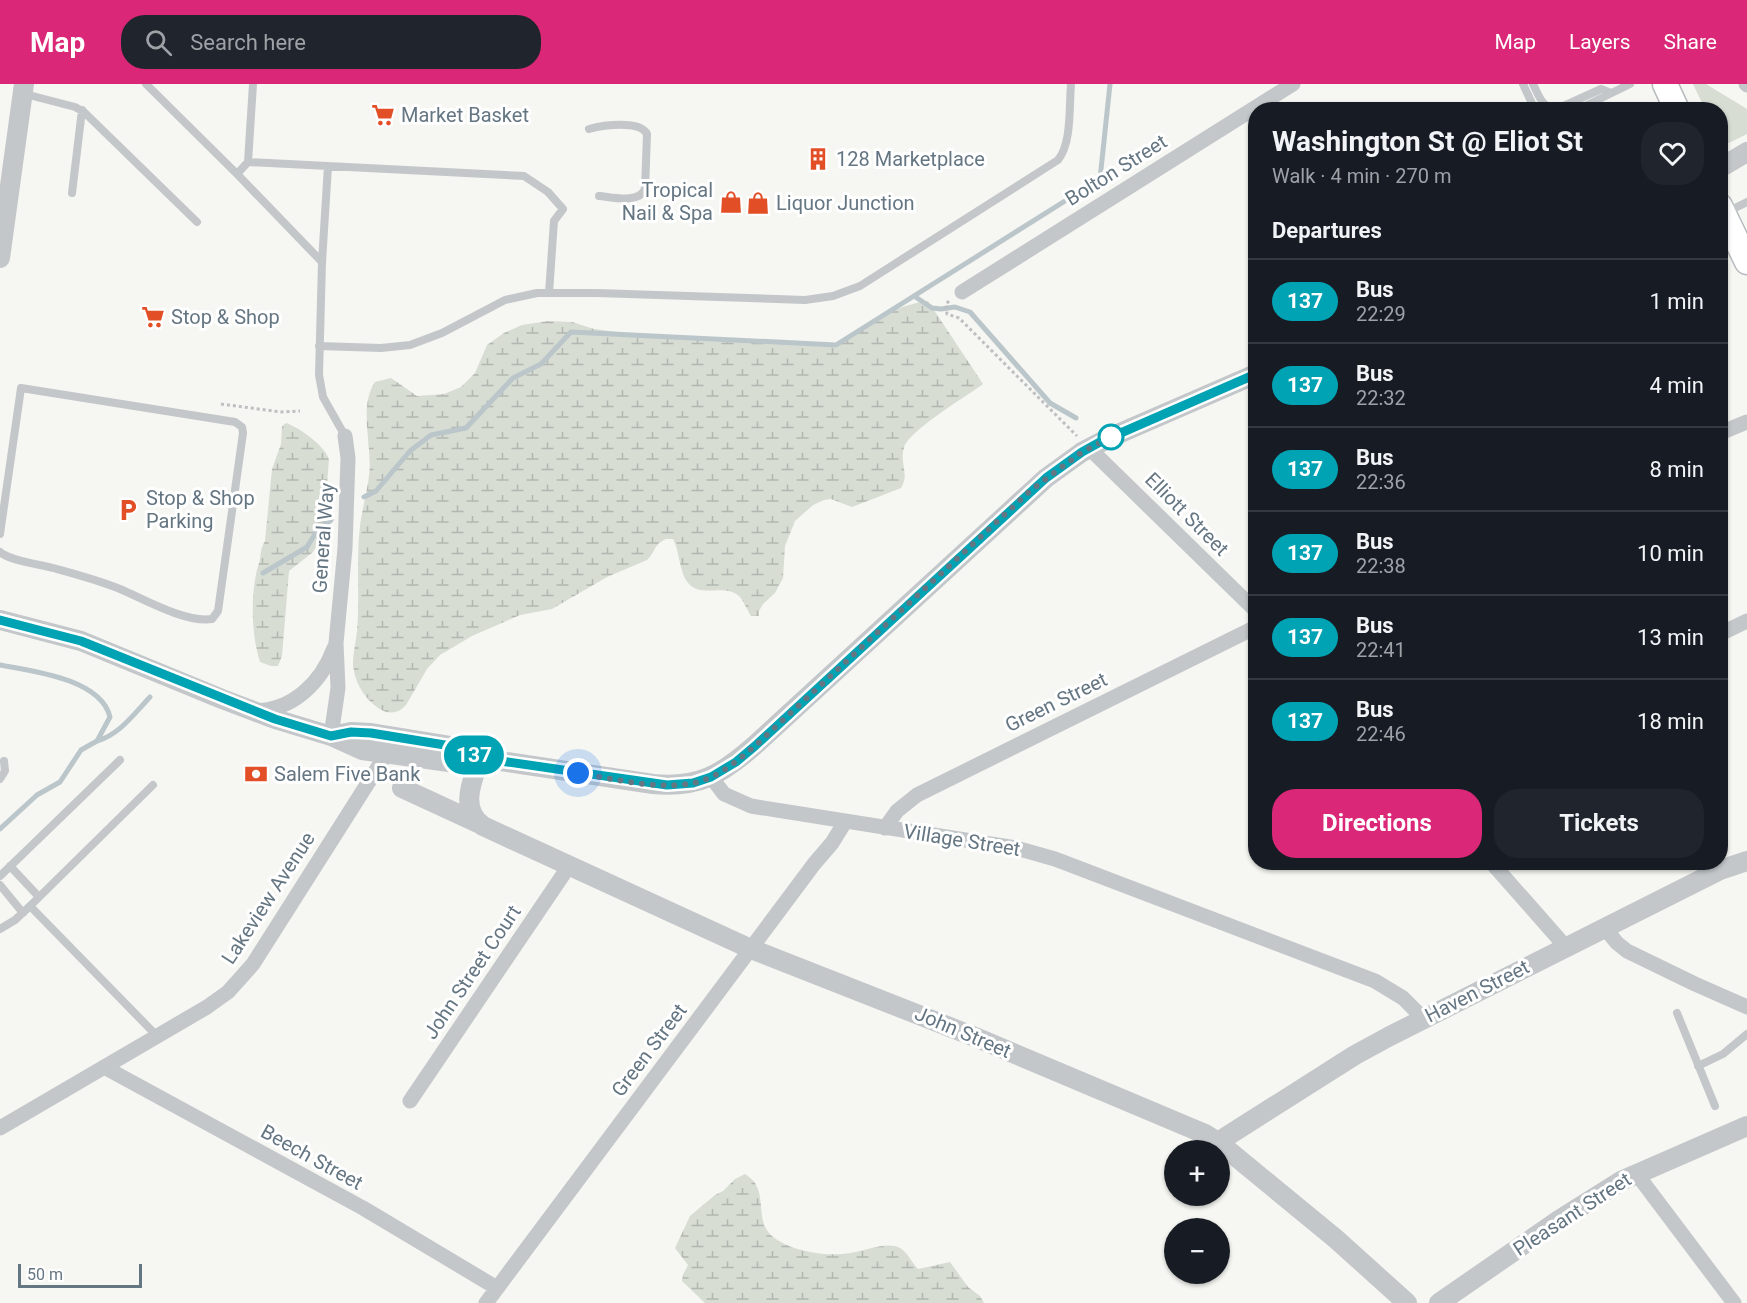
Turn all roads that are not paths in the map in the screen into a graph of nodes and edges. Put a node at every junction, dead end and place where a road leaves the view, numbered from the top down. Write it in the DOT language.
graph roads {
  1 [pos="146,84"];
  2 [pos="253,84"];
  3 [pos="1071,84"];
  4 [pos="1293,84"];
  5 [pos="1523,84"];
  6 [pos="1533,84"];
  7 [pos="1629,84"];
  8 [pos="1665,84"];
  9 [pos="24,89"];
  10 [pos="1611,93"];
  11 [pos="1264,102"];
  12 [pos="1531,102"];
  13 [pos="1542,102"];
  14 [pos="1572,102"];
  15 [pos="1593,102"];
  16 [pos="1671,102"];
  17 [pos="82,110"];
  18 [pos="1248,112"];
  19 [pos="589,129"];
  20 [pos="1747,152"];
  21 [pos="248,162"];
  22 [pos="1728,163"];
  23 [pos="328,166"];
  24 [pos="237,174"];
  25 [pos="72,193"];
  26 [pos="599,196"];
  27 [pos="1747,202"];
  28 [pos="1728,208"];
  29 [pos="1728,221"];
  30 [pos="197,222"];
  31 [pos="1,246"];
  32 [pos="1745,252"];
  33 [pos="322,262"];
  34 [pos="963,292"];
  35 [pos="549,293"];
  36 [pos="319,346"];
  37 [pos="1248,377"];
  38 [pos="1747,422"];
  39 [pos="1728,430"];
  40 [pos="345,436"];
  41 [pos="1089,448"];
  42 [pos="0,534"];
  43 [pos="0,552"];
  44 [pos="1248,603"];
  45 [pos="0,620"];
  46 [pos="1747,621"];
  47 [pos="1728,630"];
  48 [pos="1248,631"];
  49 [pos="336,643"];
  50 [pos="254,711"];
  51 [pos="331,736"];
  52 [pos="387,753"];
  53 [pos="480,758"];
  54 [pos="120,760"];
  55 [pos="4,761"];
  56 [pos="711,777"];
  57 [pos="0,779"];
  58 [pos="153,785"];
  59 [pos="402,788"];
  60 [pos="845,822"];
  61 [pos="480,824"];
  62 [pos="885,828"];
  63 [pos="1747,861"];
  64 [pos="10,866"];
  65 [pos="569,866"];
  66 [pos="1728,867"];
  67 [pos="1498,870"];
  68 [pos="1720,870"];
  69 [pos="0,876"];
  70 [pos="0,885"];
  71 [pos="39,897"];
  72 [pos="30,906"];
  73 [pos="23,913"];
  74 [pos="1604,927"];
  75 [pos="0,929"];
  76 [pos="1565,946"];
  77 [pos="751,949"];
  78 [pos="1747,1007"];
  79 [pos="1677,1013"];
  80 [pos="1423,1018"];
  81 [pos="1747,1034"];
  82 [pos="158,1037"];
  83 [pos="1698,1065"];
  84 [pos="104,1067"];
  85 [pos="410,1101"];
  86 [pos="1715,1106"];
  87 [pos="1747,1126"];
  88 [pos="0,1128"];
  89 [pos="1214,1140"];
  90 [pos="1221,1140"];
  91 [pos="1230,1152"];
  92 [pos="1636,1173"];
  93 [pos="497,1288"];
  94 [pos="486,1303"];
  95 [pos="1407,1303"];
  96 [pos="1439,1303"];
  97 [pos="1734,1303"];
  1 -- 24 [label="lane"];
  2 -- 21 [label="lane"];
  3 -- 35 [label="lane"];
  4 -- 11 [label="street, Bolton Street"];
  5 -- 12 [label="lane"];
  6 -- 13 [label="lane"];
  7 -- 10 [label="lane"];
  8 -- 16 [label="main road"];
  9 -- 17 [label="lane"];
  9 -- 31 [label="street"];
  10 -- 14 [label="lane"];
  10 -- 15 [label="lane"];
  17 -- 25 [label="lane"];
  17 -- 30 [label="lane"];
  18 -- 34 [label="street, Bolton Street"];
  19 -- 26 [label="lane"];
  20 -- 22 [label="street"];
  21 -- 23 [label="lane"];
  21 -- 24 [label="lane"];
  23 -- 33 [label="lane"];
  23 -- 35 [label="lane"];
  24 -- 33 [label="lane"];
  27 -- 28 [label="lane"];
  29 -- 32 [label="main road"];
  33 -- 36 [label="lane"];
  35 -- 36 [label="lane"];
  36 -- 40 [label="lane"];
  37 -- 41 [label="street"];
  38 -- 39 [label="street"];
  40 -- 49 [label="street, General Way"];
  41 -- 44 [label="street, Elliott Street"];
  41 -- 56 [label="street"];
  42 -- 43 [label="lane"];
  45 -- 50 [label="street"];
  46 -- 47 [label="street"];
  48 -- 62 [label="street, Green Street"];
  49 -- 50 [label="street, General Way"];
  49 -- 51 [label="street, General Way"];
  50 -- 51 [label="street"];
  51 -- 52 [label="street"];
  51 -- 53 [label="street"];
  52 -- 53 [label="street"];
  52 -- 82 [label="street, Lakeview Avenue"];
  53 -- 56 [label="street"];
  53 -- 61 [label="street"];
  54 -- 64 [label="lane"];
  55 -- 57 [label="lane"];
  56 -- 60 [label="street, Village Street"];
  58 -- 71 [label="lane"];
  59 -- 61 [label="street, John Street"];
  60 -- 62 [label="street, Village Street"];
  60 -- 77 [label="street, Green Street"];
  61 -- 65 [label="street, John Street"];
  62 -- 80 [label="street, Village Street"];
  63 -- 66 [label="street, Haven Street"];
  64 -- 69 [label="lane"];
  64 -- 71 [label="lane"];
  65 -- 77 [label="street, John Street"];
  65 -- 85 [label="street, John Street Court"];
  67 -- 76 [label="street"];
  68 -- 74 [label="street, Haven Street"];
  70 -- 73 [label="lane"];
  71 -- 72 [label="lane"];
  72 -- 73 [label="lane"];
  72 -- 82 [label="lane"];
  73 -- 75 [label="lane"];
  74 -- 76 [label="street, Haven Street"];
  74 -- 78 [label="street"];
  76 -- 80 [label="street, Haven Street"];
  77 -- 89 [label="street, John Street"];
  77 -- 93 [label="street, Green Street"];
  79 -- 83 [label="lane"];
  80 -- 90 [label="street, Haven Street"];
  81 -- 83 [label="lane"];
  82 -- 84 [label="street, Lakeview Avenue"];
  83 -- 86 [label="lane"];
  84 -- 88 [label="street, Lakeview Avenue"];
  84 -- 93 [label="street, Beech Street"];
  87 -- 92 [label="street, Pleasant Street"];
  91 -- 95 [label="street, John Street"];
  92 -- 96 [label="street, Pleasant Street"];
  92 -- 97 [label="street"];
  93 -- 94 [label="street, Green Street"];
}
